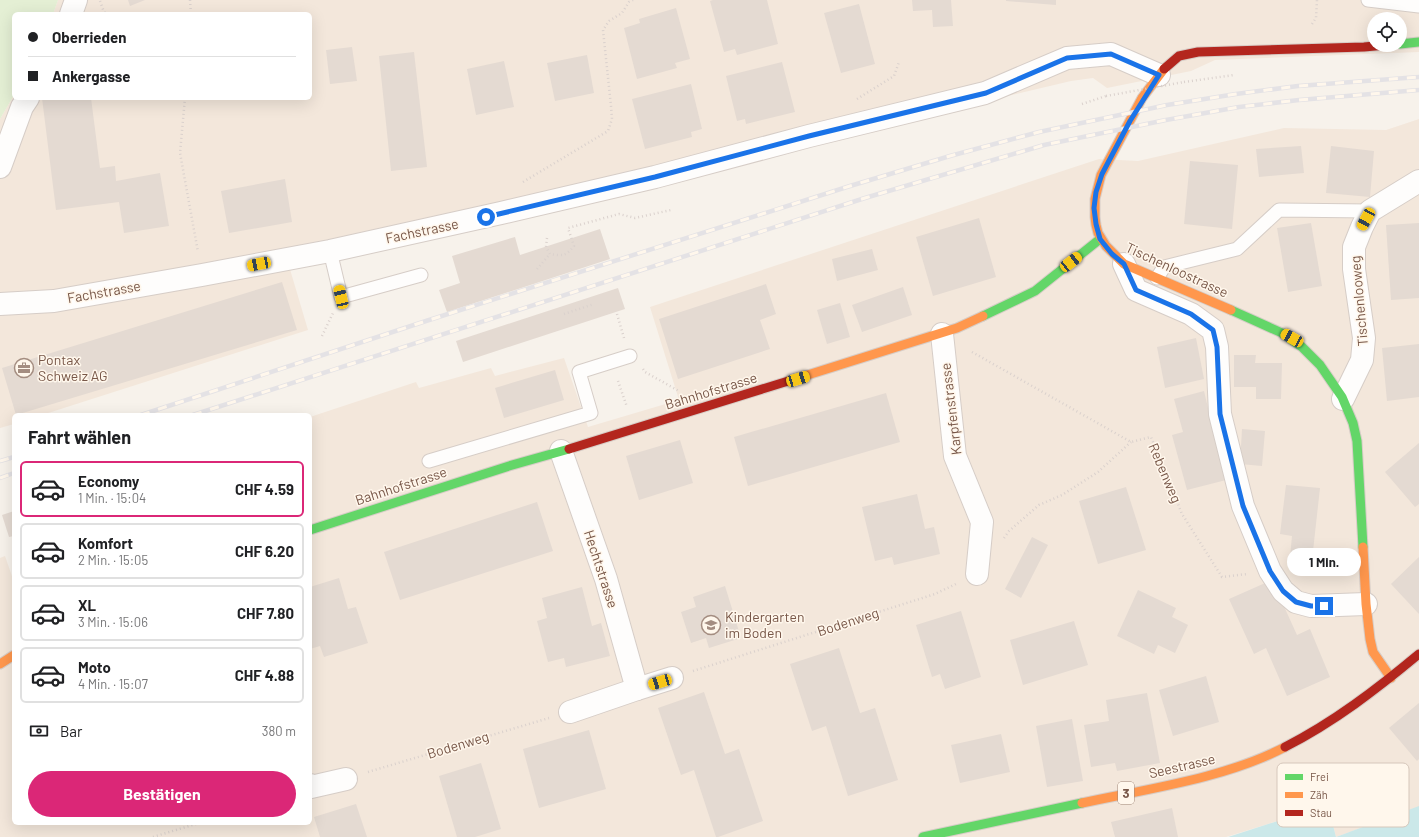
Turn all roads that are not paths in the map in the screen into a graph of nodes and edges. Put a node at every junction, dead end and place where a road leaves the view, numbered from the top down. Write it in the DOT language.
graph roads {
  1 [pos="76,0"];
  2 [pos="1368,0"];
  3 [pos="1419,6"];
  4 [pos="73,12"];
  5 [pos="1419,42"];
  6 [pos="1407,43"];
  7 [pos="1367,47"];
  8 [pos="1159,75"];
  9 [pos="27,100"];
  10 [pos="0,167"];
  11 [pos="1419,181"];
  12 [pos="1370,211"];
  13 [pos="1100,239"];
  14 [pos="330,251"];
  15 [pos="1124,264"];
  16 [pos="421,275"];
  17 [pos="1157,278"];
  18 [pos="0,304"];
  19 [pos="942,334"];
  20 [pos="630,356"];
  21 [pos="1343,399"];
  22 [pos="561,451"];
  23 [pos="429,461"];
  24 [pos="312,529"];
  25 [pos="977,574"];
  26 [pos="1366,604"];
  27 [pos="1419,654"];
  28 [pos="12,656"];
  29 [pos="0,664"];
  30 [pos="672,678"];
  31 [pos="1391,678"];
  32 [pos="637,689"];
  33 [pos="570,712"];
  34 [pos="346,779"];
  35 [pos="312,786"];
  36 [pos="923,837"];
  1 -- 4 [label="street"];
  2 -- 3 [label="lane"];
  5 -- 6 [label="main road"];
  7 -- 8 [label="main road, Tischenloostrasse"];
  8 -- 13 [label="main road, Tischenloostrasse"];
  8 -- 14 [label="street, Fachstrasse"];
  9 -- 10 [label="street"];
  11 -- 12 [label="street"];
  12 -- 17 [label="lane"];
  12 -- 21 [label="street, Tischenlooweg"];
  13 -- 15 [label="main road, Tischenloostrasse"];
  13 -- 19 [label="main road, Bahnhofstrasse"];
  14 -- 16 [label="lane"];
  14 -- 18 [label="street, Fachstrasse"];
  15 -- 17 [label="main road, Tischenloostrasse"];
  15 -- 26 [label="street"];
  17 -- 21 [label="main road, Tischenloostrasse"];
  19 -- 22 [label="main road, Bahnhofstrasse"];
  19 -- 25 [label="street, Karpfenstrasse"];
  20 -- 23 [label="lane"];
  21 -- 26 [label="main road, Tischenloostrasse"];
  22 -- 24 [label="main road, Bahnhofstrasse"];
  22 -- 32 [label="street, Hechtstrasse"];
  26 -- 31 [label="main road, Tischenloostrasse"];
  27 -- 31 [label="main road, Seestrasse / 3"];
  28 -- 29 [label="main road"];
  30 -- 32 [label="street"];
  31 -- 36 [label="main road, Seestrasse / 3"];
  32 -- 33 [label="street"];
  34 -- 35 [label="street"];
}
